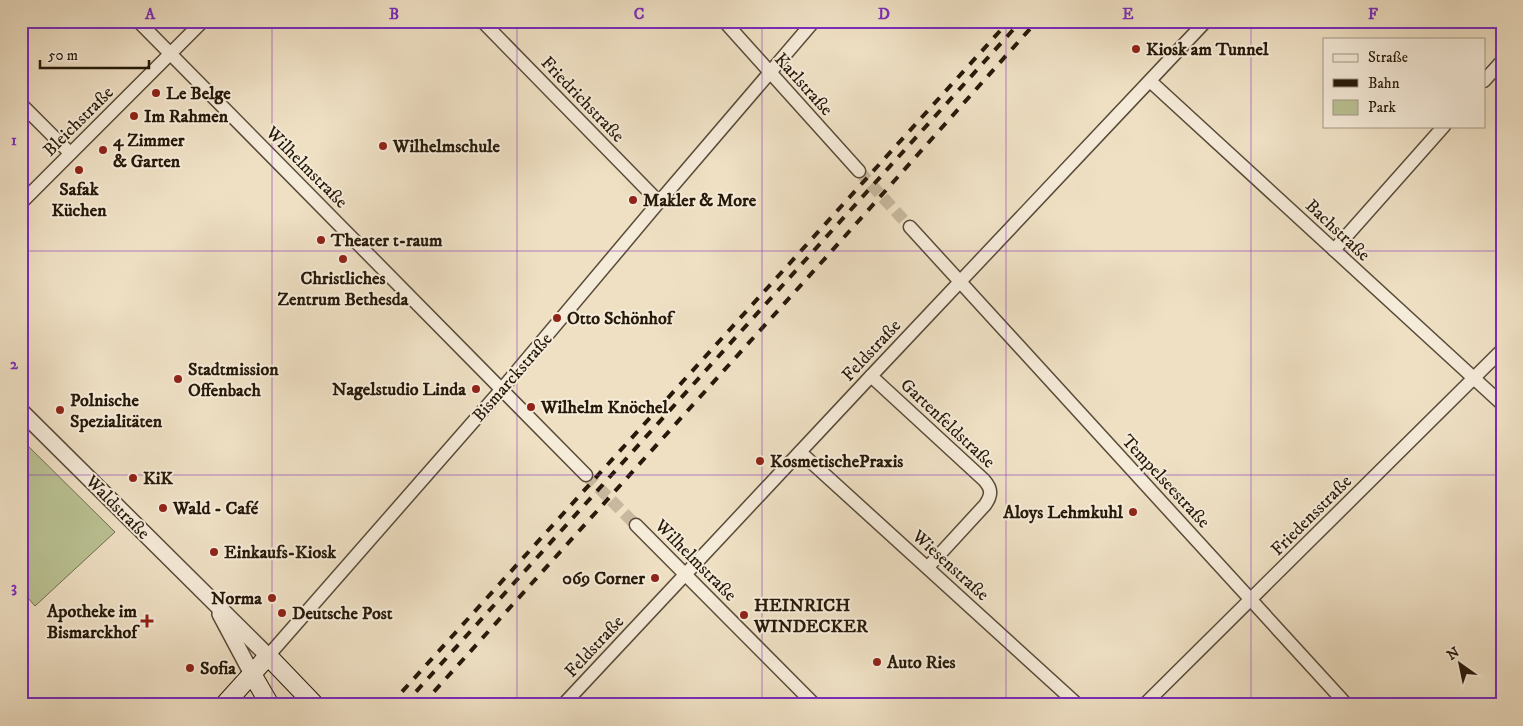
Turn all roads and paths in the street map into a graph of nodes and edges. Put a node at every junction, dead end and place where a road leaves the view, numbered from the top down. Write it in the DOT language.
graph roads {
  1 [pos="138,21"];
  2 [pos="203,21"];
  3 [pos="482,21"];
  4 [pos="724,21"];
  5 [pos="814,21"];
  6 [pos="1206,21"];
  7 [pos="171,54"];
  8 [pos="1502,61"];
  9 [pos="771,73"];
  10 [pos="1486,79"];
  11 [pos="1150,81"];
  12 [pos="21,104"];
  13 [pos="1442,128"];
  14 [pos="70,153"];
  15 [pos="859,171"];
  16 [pos="659,202"];
  17 [pos="21,203"];
  18 [pos="910,227"];
  19 [pos="1334,250"];
  20 [pos="960,282"];
  21 [pos="1502,350"];
  22 [pos="871,376"];
  23 [pos="1473,378"];
  24 [pos="501,390"];
  25 [pos="1502,404"];
  26 [pos="21,411"];
  27 [pos="800,452"];
  28 [pos="586,476"];
  29 [pos="636,525"];
  30 [pos="928,567"];
  31 [pos="685,574"];
  32 [pos="1250,599"];
  33 [pos="214,604"];
  34 [pos="268,656"];
  35 [pos="252,674"];
  36 [pos="224,705"];
  37 [pos="270,705"];
  38 [pos="315,705"];
  39 [pos="563,705"];
  40 [pos="815,705"];
  41 [pos="1078,705"];
  42 [pos="1144,705"];
  43 [pos="1347,705"];
  1 -- 7 [label="street, Wilhelmstraße"];
  2 -- 7 [label="street, Bleichstraße"];
  3 -- 16 [label="street, Friedrichstraße"];
  4 -- 9 [label="street, Karlstraße"];
  5 -- 9 [label="street, Bismarckstraße"];
  6 -- 11 [label="street, Feldstraße"];
  7 -- 14 [label="street, Bleichstraße"];
  7 -- 24 [label="street, Wilhelmstraße"];
  8 -- 10 [label="street"];
  9 -- 15 [label="street, Karlstraße"];
  9 -- 16 [label="street, Bismarckstraße"];
  11 -- 19 [label="street, Bachstraße"];
  11 -- 20 [label="street, Feldstraße"];
  12 -- 14 [label="street"];
  13 -- 19 [label="street"];
  14 -- 17 [label="street, Bleichstraße"];
  16 -- 24 [label="street, Bismarckstraße"];
  18 -- 20 [label="street"];
  19 -- 23 [label="street, Bachstraße"];
  20 -- 22 [label="street, Feldstraße"];
  20 -- 32 [label="street, Tempelseestraße"];
  21 -- 23 [label="street, Friedensstraße"];
  22 -- 27 [label="street, Feldstraße"];
  22 -- 30 [label="street, Gartenfeldstraße"];
  23 -- 25 [label="street, Bachstraße"];
  23 -- 32 [label="street, Friedensstraße"];
  24 -- 28 [label="street, Wilhelmstraße"];
  24 -- 34 [label="street, Bismarckstraße"];
  26 -- 33 [label="street, Waldstraße"];
  27 -- 30 [label="street, Wiesenstraße"];
  27 -- 31 [label="street, Feldstraße"];
  29 -- 31 [label="street, Wilhelmstraße"];
  30 -- 41 [label="street, Wiesenstraße"];
  31 -- 39 [label="street, Feldstraße"];
  31 -- 40 [label="street, Wilhelmstraße"];
  32 -- 42 [label="street, Friedensstraße"];
  32 -- 43 [label="street, Tempelseestraße"];
  33 -- 34 [label="street, Waldstraße"];
  33 -- 35 [label="street, Waldstraße"];
  34 -- 35 [label="main road, Bismarckstraße"];
  34 -- 38 [label="main road, Waldstraße"];
  35 -- 36 [label="main road, Bismarckstraße"];
  35 -- 37 [label="main road, Waldstraße"];
}
